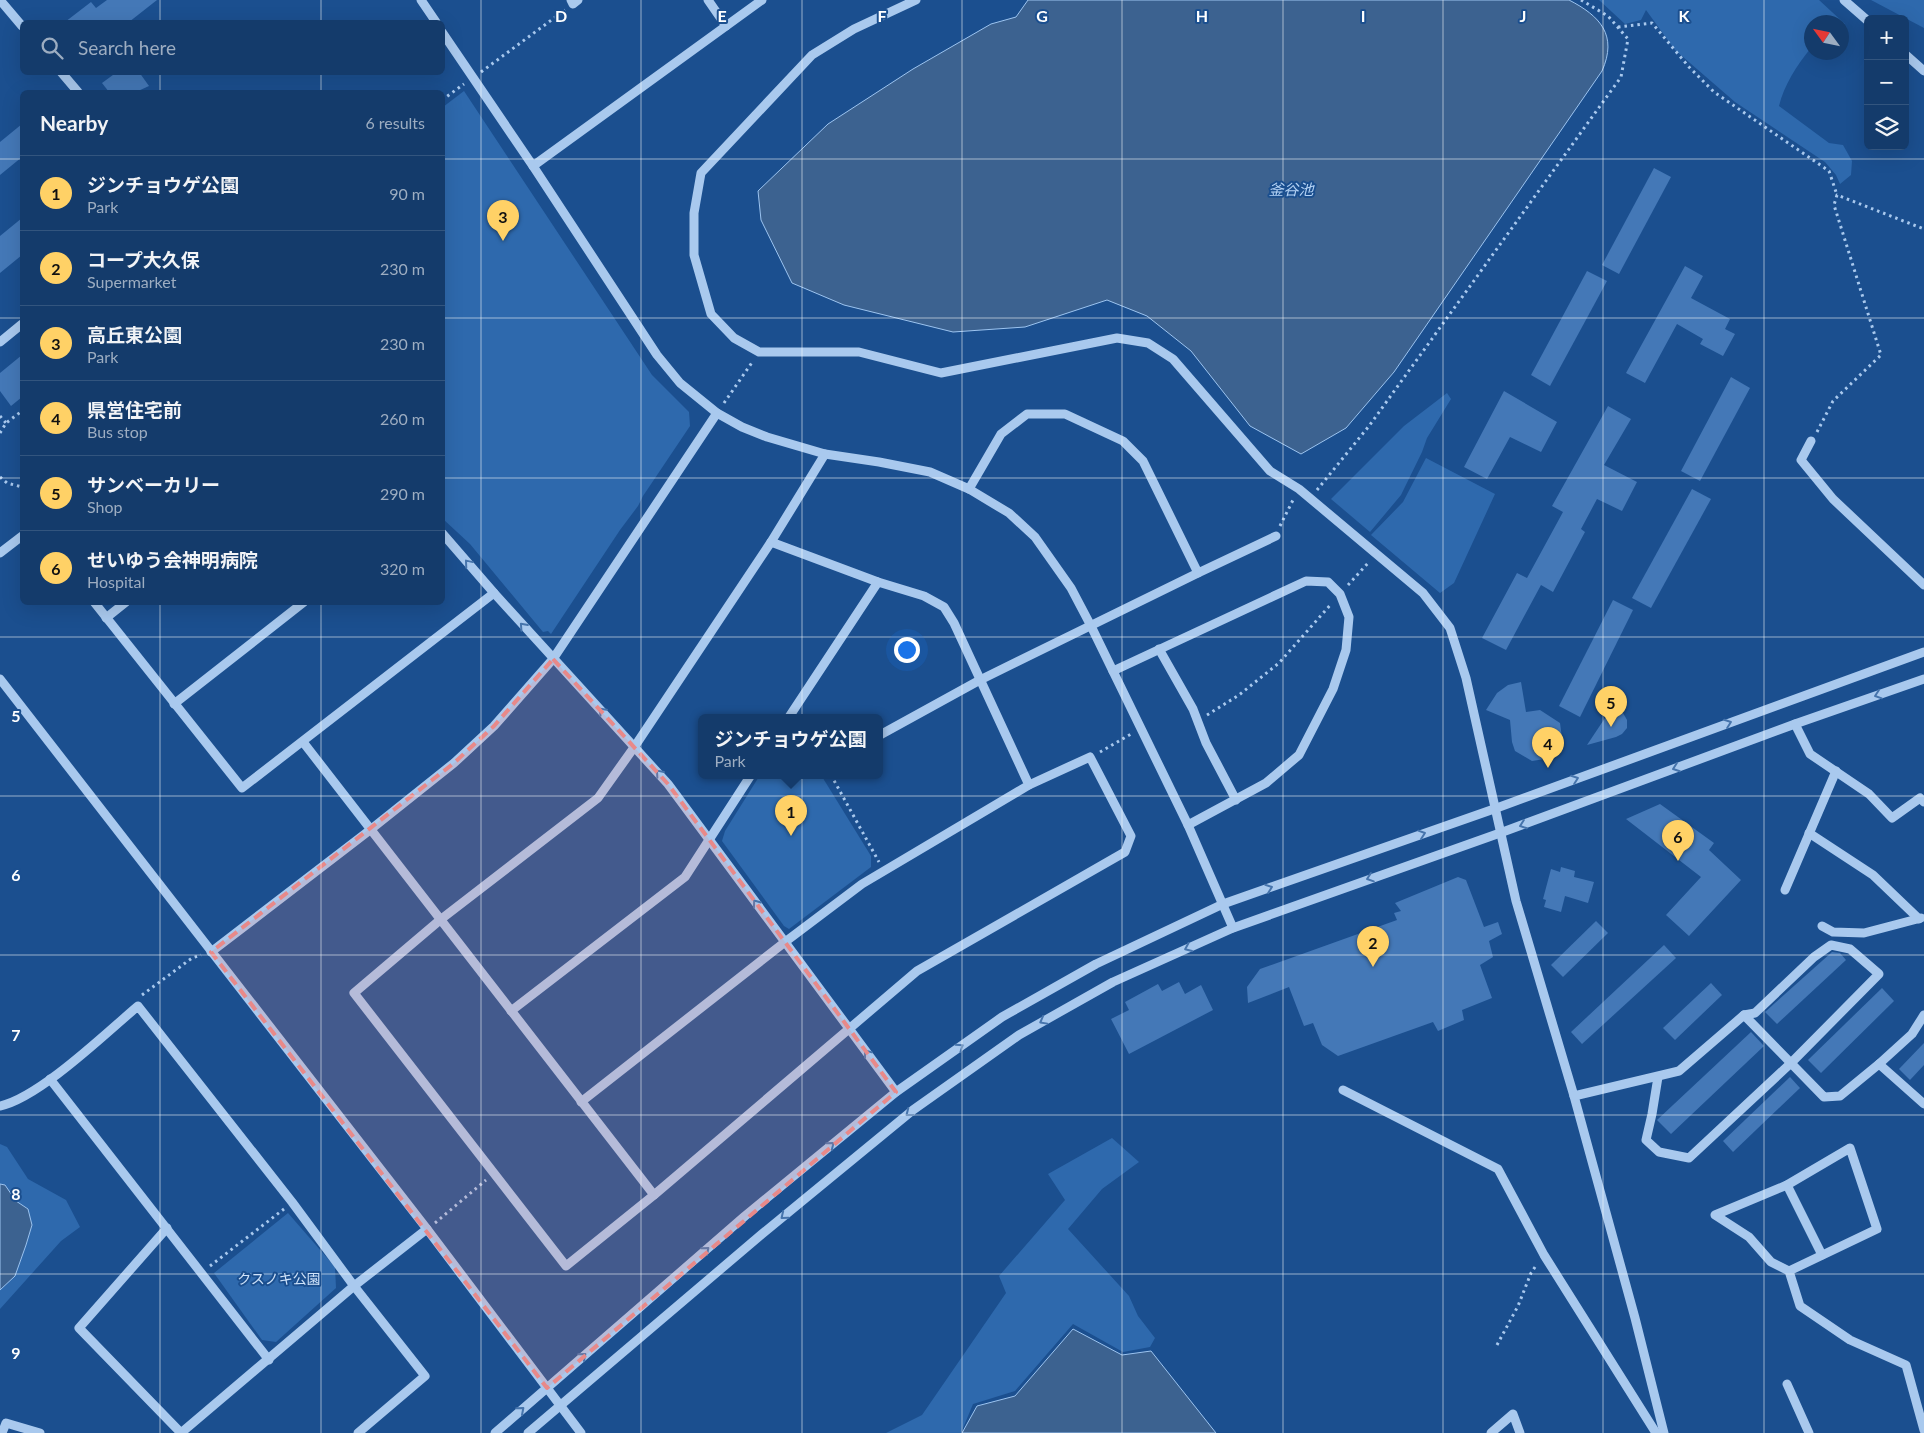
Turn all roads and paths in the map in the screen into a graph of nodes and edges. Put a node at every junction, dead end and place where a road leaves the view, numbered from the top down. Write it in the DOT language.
graph roads {
  1 [pos="0,0"];
  2 [pos="421,0"];
  3 [pos="708,0"];
  4 [pos="762,0"];
  5 [pos="916,0"];
  6 [pos="1581,0"];
  7 [pos="1844,0"];
  8 [pos="574,1"];
  9 [pos="1864,18"];
  10 [pos="435,20"];
  11 [pos="20,24"];
  12 [pos="726,26"];
  13 [pos="1618,27"];
  14 [pos="445,36"];
  15 [pos="1909,58"];
  16 [pos="1924,71"];
  17 [pos="64,75"];
  18 [pos="473,78"];
  19 [pos="76,90"];
  20 [pos="445,98"];
  21 [pos="533,166"];
  22 [pos="1837,195"];
  23 [pos="1924,229"];
  24 [pos="20,326"];
  25 [pos="0,342"];
  26 [pos="759,352"];
  27 [pos="20,412"];
  28 [pos="717,413"];
  29 [pos="0,416"];
  30 [pos="6,423"];
  31 [pos="0,433"];
  32 [pos="1811,441"];
  33 [pos="825,454"];
  34 [pos="0,477"];
  35 [pos="20,486"];
  36 [pos="969,489"];
  37 [pos="1298,489"];
  38 [pos="1310,499"];
  39 [pos="445,536"];
  40 [pos="1276,536"];
  41 [pos="20,538"];
  42 [pos="771,542"];
  43 [pos="0,553"];
  44 [pos="1376,554"];
  45 [pos="1198,573"];
  46 [pos="878,582"];
  47 [pos="1924,585"];
  48 [pos="494,593"];
  49 [pos="1340,594"];
  50 [pos="96,605"];
  51 [pos="122,605"];
  52 [pos="300,605"];
  53 [pos="106,618"];
  54 [pos="1091,626"];
  55 [pos="1159,649"];
  56 [pos="1924,652"];
  57 [pos="553,659"];
  58 [pos="1112,671"];
  59 [pos="0,679"];
  60 [pos="1924,679"];
  61 [pos="980,680"];
  62 [pos="174,704"];
  63 [pos="791,714"];
  64 [pos="1198,721"];
  65 [pos="1794,724"];
  66 [pos="1140,729"];
  67 [pos="883,733"];
  68 [pos="303,742"];
  69 [pos="635,746"];
  70 [pos="1090,757"];
  71 [pos="1836,771"];
  72 [pos="748,779"];
  73 [pos="833,779"];
  74 [pos="1029,785"];
  75 [pos="1236,800"];
  76 [pos="1924,802"];
  77 [pos="1494,808"];
  78 [pos="1188,825"];
  79 [pos="370,830"];
  80 [pos="1500,833"];
  81 [pos="1809,833"];
  82 [pos="709,839"];
  83 [pos="884,871"];
  84 [pos="1785,890"];
  85 [pos="1223,904"];
  86 [pos="1921,918"];
  87 [pos="440,920"];
  88 [pos="1822,926"];
  89 [pos="1233,928"];
  90 [pos="784,942"];
  91 [pos="211,952"];
  92 [pos="138,1006"];
  93 [pos="510,1010"];
  94 [pos="1744,1015"];
  95 [pos="1924,1016"];
  96 [pos="849,1029"];
  97 [pos="1791,1063"];
  98 [pos="1878,1064"];
  99 [pos="1658,1077"];
  100 [pos="50,1079"];
  101 [pos="1343,1090"];
  102 [pos="896,1092"];
  103 [pos="1574,1096"];
  104 [pos="581,1102"];
  105 [pos="1924,1104"];
  106 [pos="0,1106"];
  107 [pos="494,1173"];
  108 [pos="1788,1185"];
  109 [pos="654,1195"];
  110 [pos="292,1202"];
  111 [pos="167,1228"];
  112 [pos="427,1229"];
  113 [pos="1544,1255"];
  114 [pos="1822,1255"];
  115 [pos="1789,1271"];
  116 [pos="201,1272"];
  117 [pos="354,1286"];
  118 [pos="1497,1345"];
  119 [pos="269,1360"];
  120 [pos="1787,1384"];
  121 [pos="546,1388"];
  122 [pos="560,1406"];
  123 [pos="1924,1430"];
  124 [pos="2,1433"];
  125 [pos="40,1433"];
  126 [pos="181,1433"];
  127 [pos="358,1433"];
  128 [pos="495,1433"];
  129 [pos="528,1433"];
  130 [pos="581,1433"];
  131 [pos="1491,1433"];
  132 [pos="1520,1433"];
  133 [pos="1656,1433"];
  134 [pos="1664,1433"];
  135 [pos="1809,1433"];
  1 -- 11 [label="street"];
  2 -- 10 [label="street"];
  3 -- 12 [label="street"];
  4 -- 12 [label="street"];
  5 -- 26 [label="street"];
  6 -- 13 [label="path"];
  7 -- 9 [label="street"];
  8 -- 18 [label="path"];
  12 -- 21 [label="street"];
  13 -- 22 [label="path"];
  13 -- 38 [label="path"];
  14 -- 18 [label="street"];
  15 -- 16 [label="street"];
  17 -- 19 [label="street"];
  18 -- 20 [label="path"];
  18 -- 21 [label="street"];
  21 -- 28 [label="street"];
  22 -- 23 [label="path"];
  22 -- 32 [label="path"];
  24 -- 25 [label="street"];
  26 -- 28 [label="path"];
  26 -- 37 [label="street"];
  27 -- 30 [label="path"];
  28 -- 33 [label="street"];
  28 -- 57 [label="street"];
  29 -- 30 [label="path"];
  30 -- 31 [label="path"];
  32 -- 47 [label="street"];
  33 -- 36 [label="street"];
  33 -- 42 [label="street"];
  34 -- 35 [label="path"];
  36 -- 45 [label="street"];
  36 -- 54 [label="street"];
  37 -- 38 [label="street"];
  37 -- 40 [label="path"];
  38 -- 44 [label="street"];
  48 -- 39 [label="street, one-way"];
  40 -- 45 [label="street"];
  41 -- 43 [label="street"];
  42 -- 46 [label="street"];
  42 -- 69 [label="street"];
  44 -- 49 [label="path"];
  44 -- 77 [label="street"];
  45 -- 54 [label="street"];
  46 -- 61 [label="street"];
  46 -- 63 [label="street"];
  57 -- 48 [label="street, one-way"];
  48 -- 68 [label="street"];
  49 -- 55 [label="street"];
  49 -- 64 [label="path"];
  49 -- 75 [label="street"];
  50 -- 53 [label="street"];
  51 -- 53 [label="street"];
  52 -- 62 [label="street"];
  53 -- 62 [label="street"];
  54 -- 58 [label="street"];
  54 -- 61 [label="street"];
  55 -- 58 [label="street"];
  55 -- 64 [label="street"];
  77 -- 56 [label="street, one-way"];
  69 -- 57 [label="street, one-way"];
  57 -- 79 [label="street"];
  58 -- 66 [label="street"];
  59 -- 91 [label="street"];
  60 -- 65 [label="street, one-way"];
  61 -- 67 [label="street"];
  61 -- 74 [label="street"];
  62 -- 68 [label="street"];
  64 -- 75 [label="street"];
  65 -- 71 [label="street"];
  65 -- 80 [label="street, one-way"];
  66 -- 70 [label="path"];
  66 -- 78 [label="street"];
  68 -- 79 [label="street"];
  82 -- 69 [label="street, one-way"];
  69 -- 87 [label="street"];
  70 -- 74 [label="street"];
  70 -- 96 [label="street"];
  71 -- 76 [label="street"];
  71 -- 81 [label="street"];
  72 -- 82 [label="street"];
  73 -- 83 [label="path"];
  74 -- 83 [label="street"];
  75 -- 78 [label="street"];
  77 -- 80 [label="street"];
  85 -- 77 [label="street, one-way"];
  78 -- 85 [label="street"];
  79 -- 87 [label="street"];
  79 -- 91 [label="street"];
  80 -- 89 [label="street, one-way"];
  80 -- 103 [label="street"];
  81 -- 84 [label="street"];
  81 -- 86 [label="street"];
  90 -- 82 [label="street, one-way"];
  82 -- 93 [label="street"];
  83 -- 90 [label="street"];
  85 -- 89 [label="street"];
  102 -- 85 [label="street, one-way"];
  86 -- 88 [label="street"];
  87 -- 93 [label="street"];
  87 -- 107 [label="street"];
  89 -- 122 [label="street, one-way"];
  90 -- 96 [label="street"];
  90 -- 104 [label="street"];
  91 -- 92 [label="path"];
  91 -- 112 [label="street"];
  92 -- 100 [label="street"];
  92 -- 110 [label="street"];
  93 -- 104 [label="street"];
  94 -- 97 [label="street"];
  94 -- 97 [label="street"];
  94 -- 99 [label="street"];
  95 -- 98 [label="street"];
  102 -- 96 [label="street, one-way"];
  96 -- 109 [label="street"];
  97 -- 98 [label="street"];
  97 -- 99 [label="street"];
  98 -- 105 [label="street"];
  99 -- 103 [label="street"];
  100 -- 106 [label="street"];
  100 -- 111 [label="street"];
  101 -- 113 [label="street"];
  121 -- 102 [label="street, one-way"];
  103 -- 134 [label="street"];
  104 -- 109 [label="street"];
  107 -- 109 [label="street"];
  107 -- 112 [label="path"];
  108 -- 114 [label="street"];
  108 -- 114 [label="street"];
  108 -- 115 [label="street"];
  110 -- 116 [label="path"];
  110 -- 117 [label="street"];
  111 -- 116 [label="street"];
  111 -- 126 [label="street"];
  112 -- 117 [label="street"];
  112 -- 121 [label="street"];
  113 -- 118 [label="path"];
  113 -- 133 [label="street"];
  114 -- 115 [label="street"];
  115 -- 123 [label="street"];
  116 -- 119 [label="street"];
  117 -- 119 [label="street"];
  117 -- 127 [label="street"];
  119 -- 126 [label="street"];
  120 -- 135 [label="street"];
  121 -- 122 [label="street"];
  128 -- 121 [label="street, one-way"];
  122 -- 129 [label="street"];
  122 -- 130 [label="street"];
  124 -- 125 [label="street"];
  131 -- 132 [label="street"];
}
